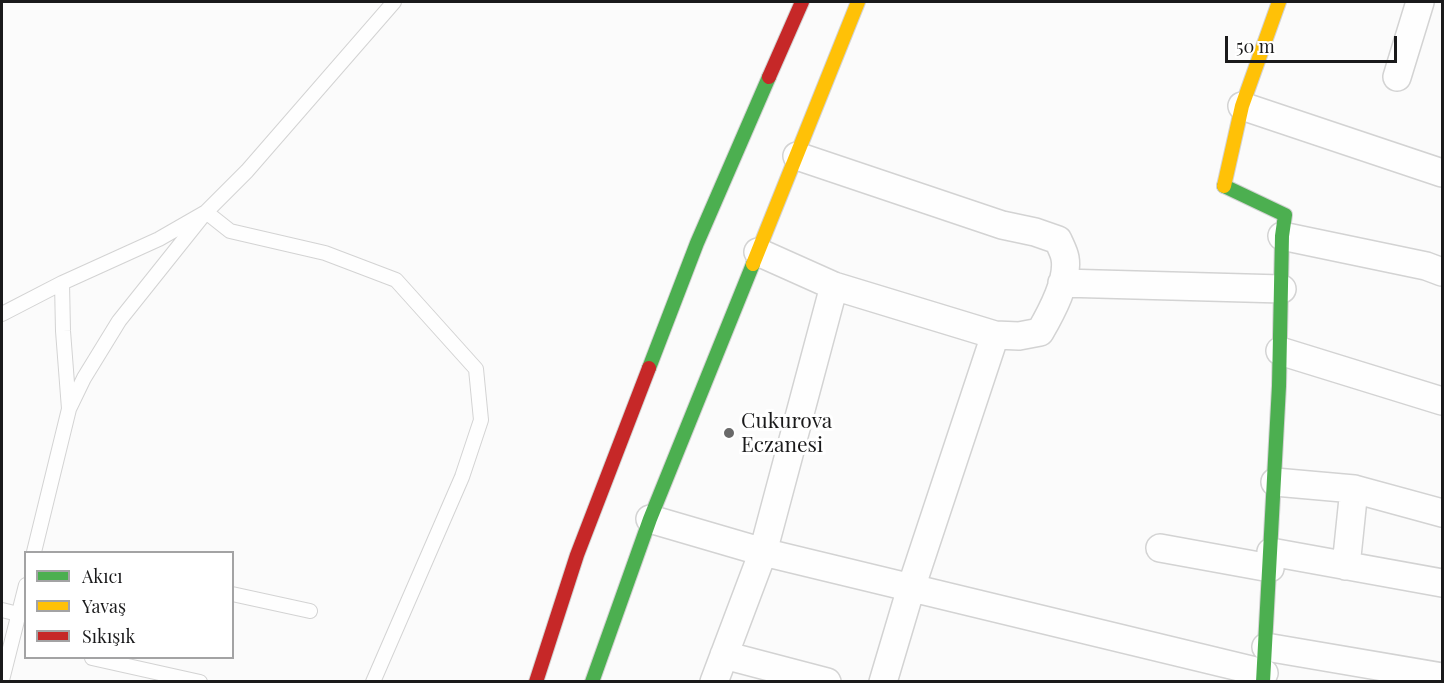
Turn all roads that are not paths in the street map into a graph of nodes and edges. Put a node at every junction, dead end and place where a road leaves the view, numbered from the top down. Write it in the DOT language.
graph roads {
  1 [pos="394,2"];
  2 [pos="802,2"];
  3 [pos="858,2"];
  4 [pos="1279,2"];
  5 [pos="1420,2"];
  6 [pos="1397,77"];
  7 [pos="1242,106"];
  8 [pos="797,156"];
  9 [pos="1443,173"];
  10 [pos="206,212"];
  11 [pos="1282,236"];
  12 [pos="758,252"];
  13 [pos="1443,272"];
  14 [pos="62,282"];
  15 [pos="1062,283"];
  16 [pos="834,286"];
  17 [pos="1282,289"];
  18 [pos="2,314"];
  19 [pos="995,335"];
  20 [pos="1280,351"];
  21 [pos="1443,401"];
  22 [pos="69,409"];
  23 [pos="1275,482"];
  24 [pos="1354,489"];
  25 [pos="1443,513"];
  26 [pos="650,519"];
  27 [pos="1160,548"];
  28 [pos="36,551"];
  29 [pos="763,552"];
  30 [pos="1271,560"];
  31 [pos="1346,566"];
  32 [pos="1443,583"];
  33 [pos="911,588"];
  34 [pos="24,592"];
  35 [pos="234,594"];
  36 [pos="2,610"];
  37 [pos="310,611"];
  38 [pos="18,614"];
  39 [pos="19,641"];
  40 [pos="724,655"];
  41 [pos="101,659"];
  42 [pos="1264,667"];
  43 [pos="1443,678"];
  44 [pos="2,680"];
  45 [pos="200,681"];
  46 [pos="373,681"];
  47 [pos="536,681"];
  48 [pos="592,681"];
  49 [pos="714,681"];
  50 [pos="827,681"];
  51 [pos="883,681"];
  1 -- 10 [label="lane"];
  2 -- 47 [label="main road"];
  3 -- 8 [label="main road"];
  4 -- 7 [label="main road"];
  5 -- 6 [label="street"];
  7 -- 9 [label="street"];
  7 -- 11 [label="main road"];
  8 -- 12 [label="main road"];
  8 -- 15 [label="street"];
  10 -- 14 [label="lane"];
  10 -- 22 [label="lane"];
  10 -- 46 [label="lane"];
  11 -- 13 [label="street"];
  11 -- 17 [label="main road"];
  12 -- 16 [label="street"];
  12 -- 26 [label="main road"];
  14 -- 18 [label="lane"];
  14 -- 22 [label="lane"];
  15 -- 17 [label="street"];
  15 -- 19 [label="street"];
  16 -- 19 [label="street"];
  16 -- 29 [label="street"];
  17 -- 20 [label="main road"];
  19 -- 33 [label="street"];
  20 -- 21 [label="street"];
  20 -- 23 [label="main road"];
  22 -- 28 [label="lane"];
  23 -- 24 [label="street"];
  23 -- 30 [label="main road"];
  24 -- 25 [label="street"];
  24 -- 31 [label="street"];
  26 -- 29 [label="street"];
  26 -- 48 [label="main road"];
  27 -- 30 [label="street"];
  29 -- 33 [label="street"];
  29 -- 40 [label="street"];
  30 -- 31 [label="street"];
  30 -- 42 [label="main road"];
  31 -- 32 [label="street"];
  33 -- 42 [label="street"];
  33 -- 51 [label="street"];
  34 -- 38 [label="lane"];
  35 -- 37 [label="lane"];
  36 -- 38 [label="lane"];
  38 -- 39 [label="lane"];
  39 -- 44 [label="lane"];
  40 -- 49 [label="street"];
  40 -- 50 [label="street"];
  41 -- 45 [label="lane"];
  42 -- 43 [label="street"];
}
